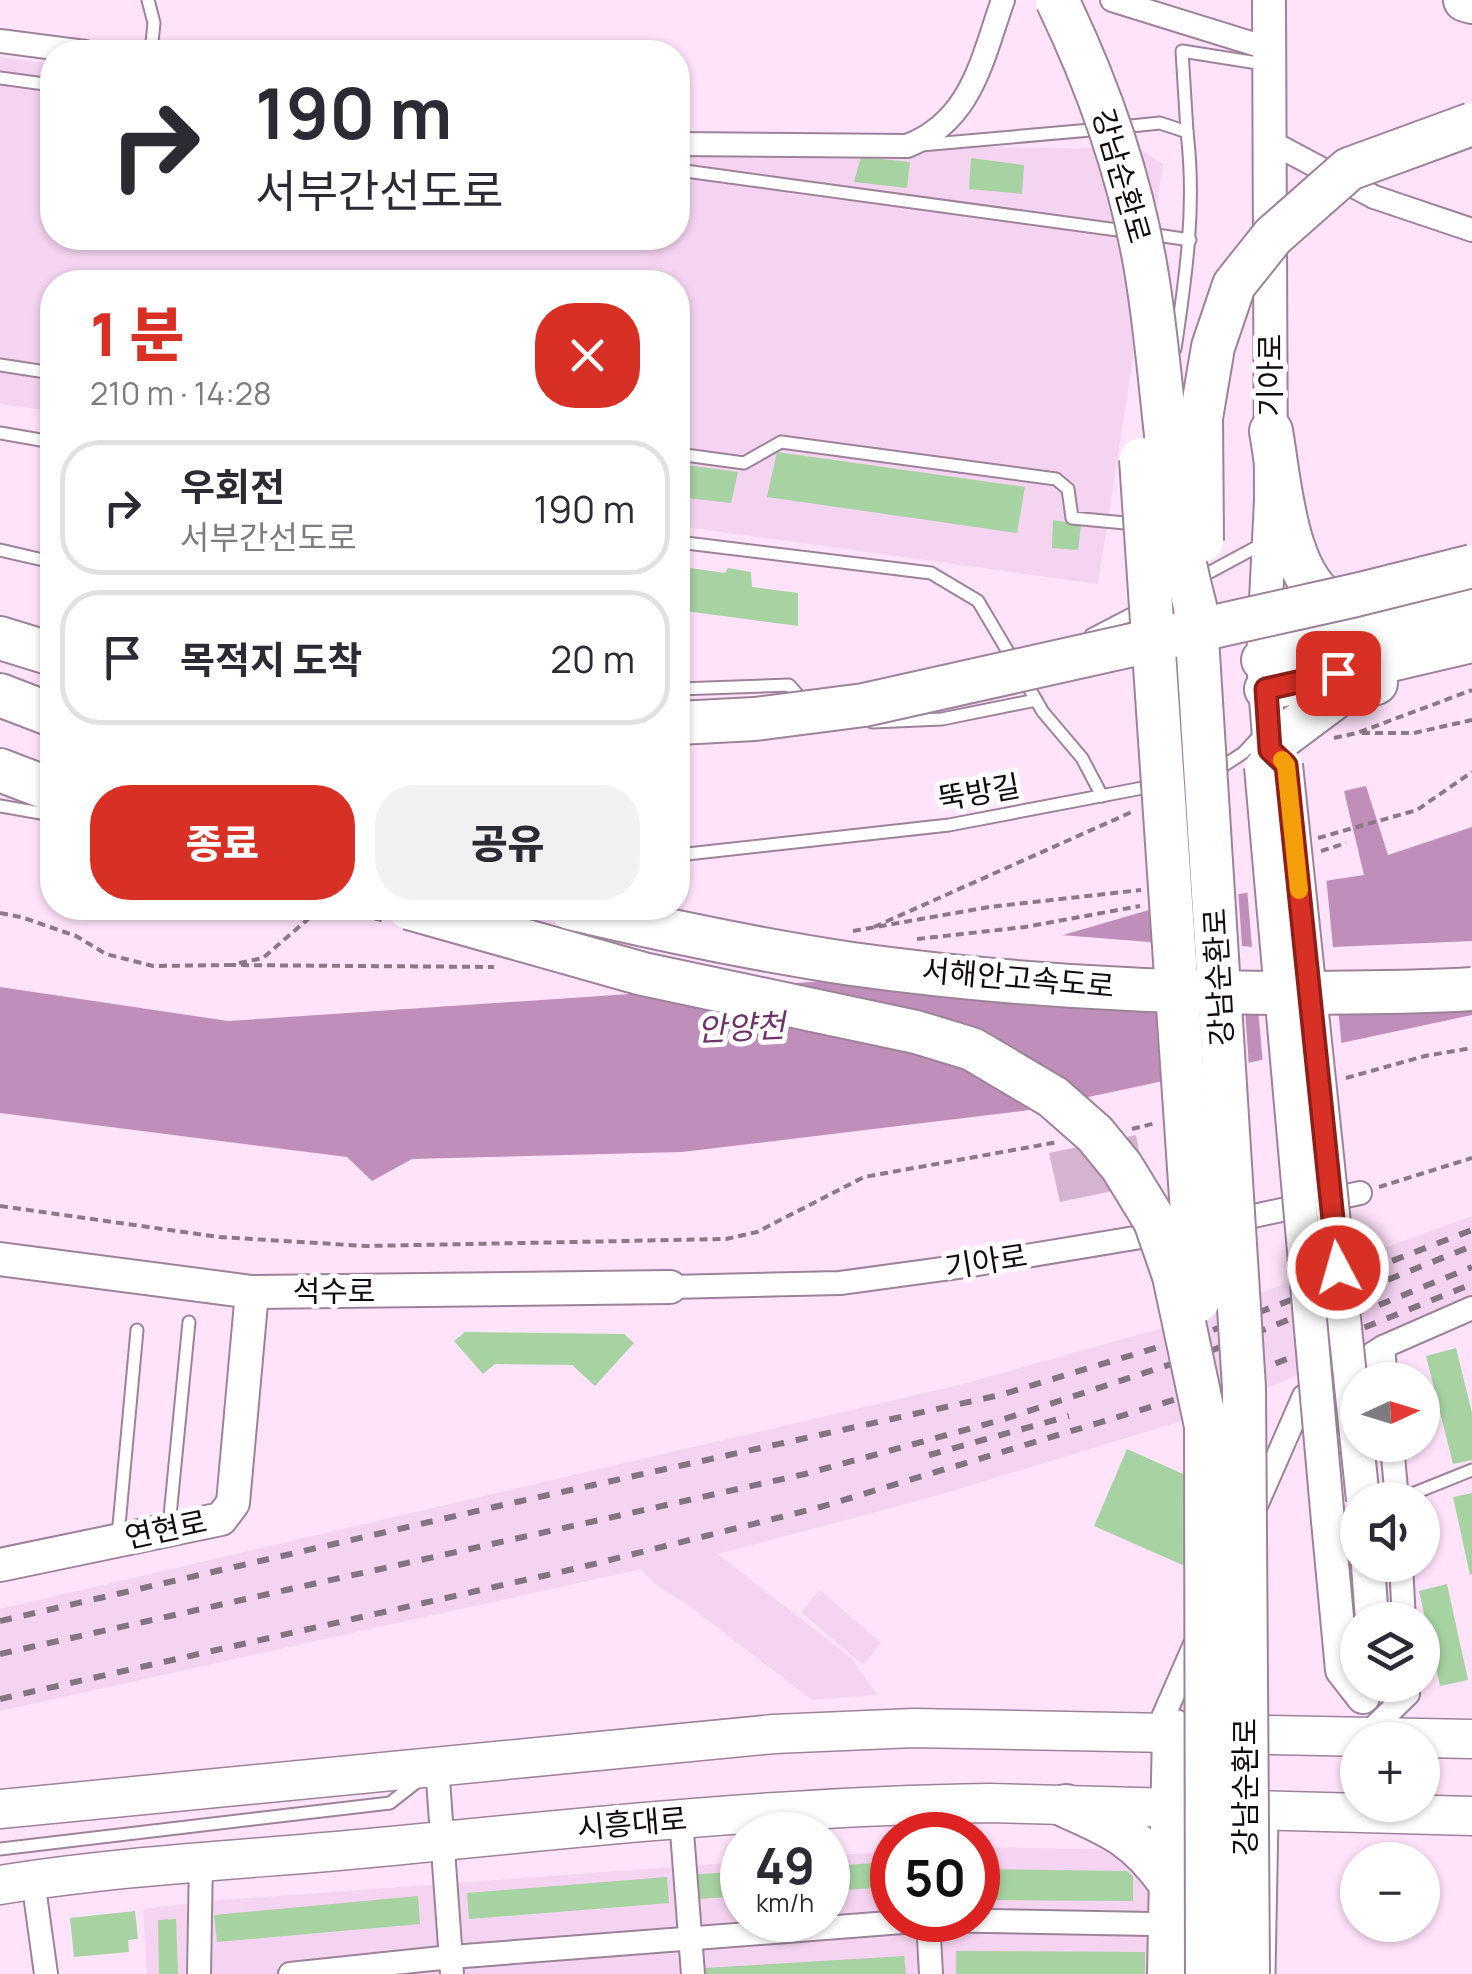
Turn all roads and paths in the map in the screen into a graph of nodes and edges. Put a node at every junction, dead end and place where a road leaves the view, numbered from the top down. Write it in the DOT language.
graph roads {
  1 [pos="148,0"];
  2 [pos="1003,0"];
  3 [pos="1027,0"];
  4 [pos="1057,0"];
  5 [pos="1112,0"];
  6 [pos="1269,0"];
  7 [pos="152,40"];
  8 [pos="0,41"];
  9 [pos="40,46"];
  10 [pos="1270,57"];
  11 [pos="0,78"];
  12 [pos="40,83"];
  13 [pos="1472,124"];
  14 [pos="1187,132"];
  15 [pos="1270,142"];
  16 [pos="690,144"];
  17 [pos="907,146"];
  18 [pos="690,172"];
  19 [pos="1472,230"];
  20 [pos="1190,240"];
  21 [pos="0,365"];
  22 [pos="40,371"];
  23 [pos="1271,431"];
  24 [pos="0,434"];
  25 [pos="40,440"];
  26 [pos="690,456"];
  27 [pos="1268,541"];
  28 [pos="690,544"];
  29 [pos="0,550"];
  30 [pos="40,559"];
  31 [pos="1472,566"];
  32 [pos="1182,595"];
  33 [pos="1458,629"];
  34 [pos="0,638"];
  35 [pos="1084,639"];
  36 [pos="1002,641"];
  37 [pos="1016,646"];
  38 [pos="40,650"];
  39 [pos="690,689"];
  40 [pos="1472,690"];
  41 [pos="0,695"];
  42 [pos="1036,700"];
  43 [pos="40,710"];
  44 [pos="1472,720"];
  45 [pos="690,722"];
  46 [pos="864,723"];
  47 [pos="0,724"];
  48 [pos="825,725"];
  49 [pos="1270,729"];
  50 [pos="1357,733"];
  51 [pos="40,739"];
  52 [pos="1322,740"];
  53 [pos="0,770"];
  54 [pos="1472,772"];
  55 [pos="1190,779"];
  56 [pos="1174,782"];
  57 [pos="40,785"];
  58 [pos="1158,786"];
  59 [pos="1102,796"];
  60 [pos="0,806"];
  61 [pos="40,813"];
  62 [pos="1307,841"];
  63 [pos="690,854"];
  64 [pos="1146,889"];
  65 [pos="690,907"];
  66 [pos="0,913"];
  67 [pos="308,920"];
  68 [pos="422,920"];
  69 [pos="622,920"];
  70 [pos="870,929"];
  71 [pos="838,932"];
  72 [pos="1472,960"];
  73 [pos="1472,989"];
  74 [pos="1472,1158"];
  75 [pos="1360,1193"];
  76 [pos="0,1206"];
  77 [pos="756,1232"];
  78 [pos="0,1259"];
  79 [pos="670,1287"];
  80 [pos="252,1292"];
  81 [pos="1472,1308"];
  82 [pos="189,1322"];
  83 [pos="137,1330"];
  84 [pos="1382,1347"];
  85 [pos="1384,1362"];
  86 [pos="1206,1426"];
  87 [pos="1472,1470"];
  88 [pos="1360,1482"];
  89 [pos="1440,1483"];
  90 [pos="168,1530"];
  91 [pos="118,1540"];
  92 [pos="0,1565"];
  93 [pos="1340,1649"];
  94 [pos="1400,1702"];
  95 [pos="1381,1722"];
  96 [pos="1166,1731"];
  97 [pos="1220,1732"];
  98 [pos="1340,1737"];
  99 [pos="1440,1739"];
  100 [pos="1472,1739"];
  101 [pos="437,1766"];
  102 [pos="1066,1806"];
  103 [pos="1172,1808"];
  104 [pos="0,1809"];
  105 [pos="1218,1810"];
  106 [pos="1340,1810"];
  107 [pos="1272,1811"];
  108 [pos="1000,1812"];
  109 [pos="1472,1812"];
  110 [pos="1440,1813"];
  111 [pos="681,1819"];
  112 [pos="870,1820"];
  113 [pos="442,1840"];
  114 [pos="0,1849"];
  115 [pos="201,1861"];
  116 [pos="17,1882"];
  117 [pos="1170,1883"];
  118 [pos="870,1925"];
  119 [pos="1000,1928"];
  120 [pos="690,1940"];
  121 [pos="929,1942"];
  122 [pos="1158,1946"];
  123 [pos="452,1965"];
  124 [pos="46,1974"];
  125 [pos="199,1974"];
  126 [pos="290,1974"];
  127 [pos="693,1974"];
  128 [pos="931,1974"];
  129 [pos="1207,1974"];
  130 [pos="1220,1974"];
  131 [pos="1248,1974"];
  132 [pos="1270,1974"];
  1 -- 7 [label="lane"];
  2 -- 17 [label="street"];
  3 -- 86 [label="highway, 강남순환로, bridge"];
  4 -- 32 [label="highway, 강남순환로, bridge"];
  5 -- 10 [label="street"];
  6 -- 10 [label="main road, 기아로"];
  8 -- 9 [label="street"];
  10 -- 14 [label="lane"];
  10 -- 15 [label="main road, 기아로"];
  11 -- 12 [label="lane"];
  13 -- 32 [label="highway, bridge"];
  14 -- 17 [label="lane"];
  14 -- 20 [label="lane"];
  15 -- 19 [label="street"];
  15 -- 23 [label="main road, 기아로"];
  16 -- 17 [label="street"];
  18 -- 20 [label="lane"];
  20 -- 26 [label="lane"];
  21 -- 22 [label="lane"];
  23 -- 27 [label="main road, 기아로"];
  23 -- 33 [label="highway"];
  24 -- 25 [label="lane"];
  27 -- 32 [label="lane"];
  27 -- 49 [label="main road, 기아로"];
  28 -- 36 [label="lane"];
  29 -- 30 [label="lane"];
  31 -- 45 [label="highway, bridge"];
  32 -- 35 [label="lane"];
  32 -- 131 [label="highway, 강남순환로, bridge"];
  33 -- 49 [label="highway"];
  33 -- 49 [label="highway"];
  34 -- 38 [label="highway"];
  36 -- 37 [label="lane"];
  36 -- 42 [label="lane"];
  39 -- 48 [label="lane"];
  40 -- 50 [label="path"];
  41 -- 43 [label="highway"];
  42 -- 46 [label="lane"];
  42 -- 59 [label="lane"];
  44 -- 50 [label="path"];
  47 -- 51 [label="highway"];
  49 -- 55 [label="lane"];
  49 -- 88 [label="main road, 기아로, bridge"];
  49 -- 93 [label="main road, 기아로, bridge"];
  50 -- 52 [label="path"];
  53 -- 57 [label="highway"];
  54 -- 62 [label="path"];
  56 -- 58 [label="lane, 뚝방길"];
  58 -- 59 [label="lane, 뚝방길"];
  58 -- 70 [label="path"];
  59 -- 63 [label="lane, 뚝방길"];
  60 -- 61 [label="lane"];
  64 -- 70 [label="path"];
  65 -- 72 [label="highway, 서해안고속도로, bridge"];
  66 -- 67 [label="path"];
  68 -- 86 [label="highway, bridge"];
  69 -- 73 [label="highway, 서해안고속도로, bridge"];
  70 -- 71 [label="path"];
  74 -- 75 [label="path"];
  75 -- 79 [label="street, 기아로"];
  76 -- 77 [label="path"];
  78 -- 80 [label="main road, 석수로"];
  79 -- 80 [label="main road, 석수로"];
  80 -- 90 [label="main road, 연현로"];
  81 -- 84 [label="street"];
  82 -- 90 [label="lane"];
  83 -- 91 [label="lane"];
  84 -- 85 [label="street"];
  84 -- 96 [label="street"];
  86 -- 129 [label="highway, bridge"];
  87 -- 89 [label="lane"];
  90 -- 91 [label="main road, 연현로"];
  91 -- 92 [label="main road, 연현로"];
  94 -- 95 [label="street"];
  96 -- 97 [label="main road"];
  96 -- 101 [label="main road"];
  96 -- 103 [label="highway"];
  97 -- 98 [label="main road"];
  97 -- 105 [label="highway"];
  99 -- 100 [label="main road"];
  101 -- 104 [label="main road"];
  101 -- 113 [label="street"];
  101 -- 114 [label="lane"];
  102 -- 103 [label="main road, 시흥대로"];
  102 -- 108 [label="main road, 시흥대로"];
  102 -- 117 [label="highway"];
  103 -- 105 [label="main road, 시흥대로"];
  103 -- 117 [label="highway"];
  105 -- 107 [label="main road, 시흥대로"];
  105 -- 130 [label="highway"];
  106 -- 107 [label="main road, 시흥대로"];
  107 -- 132 [label="lane"];
  109 -- 110 [label="main road, 시흥대로"];
  111 -- 112 [label="main road, 시흥대로"];
  111 -- 113 [label="main road, 시흥대로"];
  111 -- 120 [label="street"];
  113 -- 115 [label="main road, 시흥대로"];
  113 -- 123 [label="street"];
  115 -- 116 [label="main road, 시흥대로"];
  115 -- 125 [label="street"];
  116 -- 124 [label="street"];
  117 -- 122 [label="highway"];
  118 -- 120 [label="street"];
  119 -- 122 [label="street"];
  120 -- 123 [label="street"];
  120 -- 127 [label="street"];
  121 -- 128 [label="street"];
  123 -- 126 [label="street"];
}
